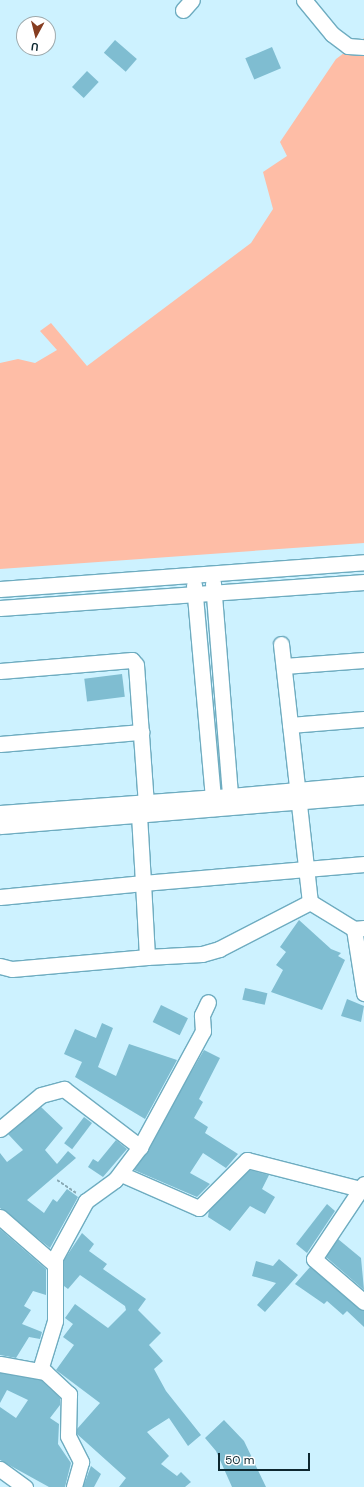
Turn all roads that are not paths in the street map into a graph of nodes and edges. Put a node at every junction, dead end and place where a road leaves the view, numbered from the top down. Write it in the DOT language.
graph roads {
  1 [pos="304,0"];
  2 [pos="364,47"];
  3 [pos="364,562"];
  4 [pos="214,572"];
  5 [pos="192,574"];
  6 [pos="364,582"];
  7 [pos="0,589"];
  8 [pos="213,593"];
  9 [pos="195,594"];
  10 [pos="0,608"];
  11 [pos="281,644"];
  12 [pos="364,660"];
  13 [pos="284,666"];
  14 [pos="0,671"];
  15 [pos="364,719"];
  16 [pos="290,725"];
  17 [pos="141,732"];
  18 [pos="0,744"];
  19 [pos="364,784"];
  20 [pos="298,796"];
  21 [pos="364,796"];
  22 [pos="230,802"];
  23 [pos="214,803"];
  24 [pos="142,809"];
  25 [pos="0,813"];
  26 [pos="0,826"];
  27 [pos="364,864"];
  28 [pos="306,870"];
  29 [pos="144,884"];
  30 [pos="0,897"];
  31 [pos="310,902"];
  32 [pos="359,929"];
  33 [pos="147,957"];
  34 [pos="0,966"];
  35 [pos="364,993"];
  36 [pos="208,1002"];
  37 [pos="0,1129"];
  38 [pos="140,1147"];
  39 [pos="121,1174"];
  40 [pos="362,1186"];
  41 [pos="0,1217"];
  42 [pos="54,1263"];
  43 [pos="364,1302"];
  44 [pos="0,1364"];
  45 [pos="42,1371"];
  46 [pos="0,1469"];
  47 [pos="25,1487"];
  48 [pos="74,1487"];
  1 -- 2 [label="street"];
  3 -- 4 [label="street"];
  4 -- 5 [label="street"];
  4 -- 8 [label="street"];
  5 -- 7 [label="street"];
  5 -- 9 [label="street"];
  6 -- 8 [label="street"];
  8 -- 9 [label="street"];
  8 -- 22 [label="street"];
  9 -- 10 [label="street"];
  9 -- 23 [label="street"];
  11 -- 13 [label="street"];
  12 -- 13 [label="street"];
  13 -- 16 [label="street"];
  14 -- 17 [label="street"];
  15 -- 16 [label="street"];
  16 -- 20 [label="street"];
  17 -- 18 [label="street"];
  17 -- 24 [label="street"];
  19 -- 20 [label="street"];
  20 -- 21 [label="street"];
  20 -- 22 [label="street"];
  20 -- 28 [label="street"];
  22 -- 23 [label="street"];
  23 -- 24 [label="street"];
  24 -- 25 [label="street"];
  24 -- 26 [label="street"];
  24 -- 29 [label="street"];
  27 -- 28 [label="street"];
  28 -- 29 [label="street"];
  28 -- 31 [label="street"];
  29 -- 30 [label="street"];
  29 -- 33 [label="street"];
  31 -- 32 [label="street"];
  31 -- 33 [label="street"];
  32 -- 35 [label="street"];
  33 -- 34 [label="street"];
  36 -- 38 [label="street"];
  37 -- 38 [label="street"];
  38 -- 39 [label="street"];
  39 -- 40 [label="street"];
  39 -- 42 [label="street"];
  40 -- 43 [label="street"];
  41 -- 42 [label="street"];
  42 -- 45 [label="street"];
  44 -- 45 [label="street"];
  45 -- 48 [label="street"];
  46 -- 47 [label="street"];
}
